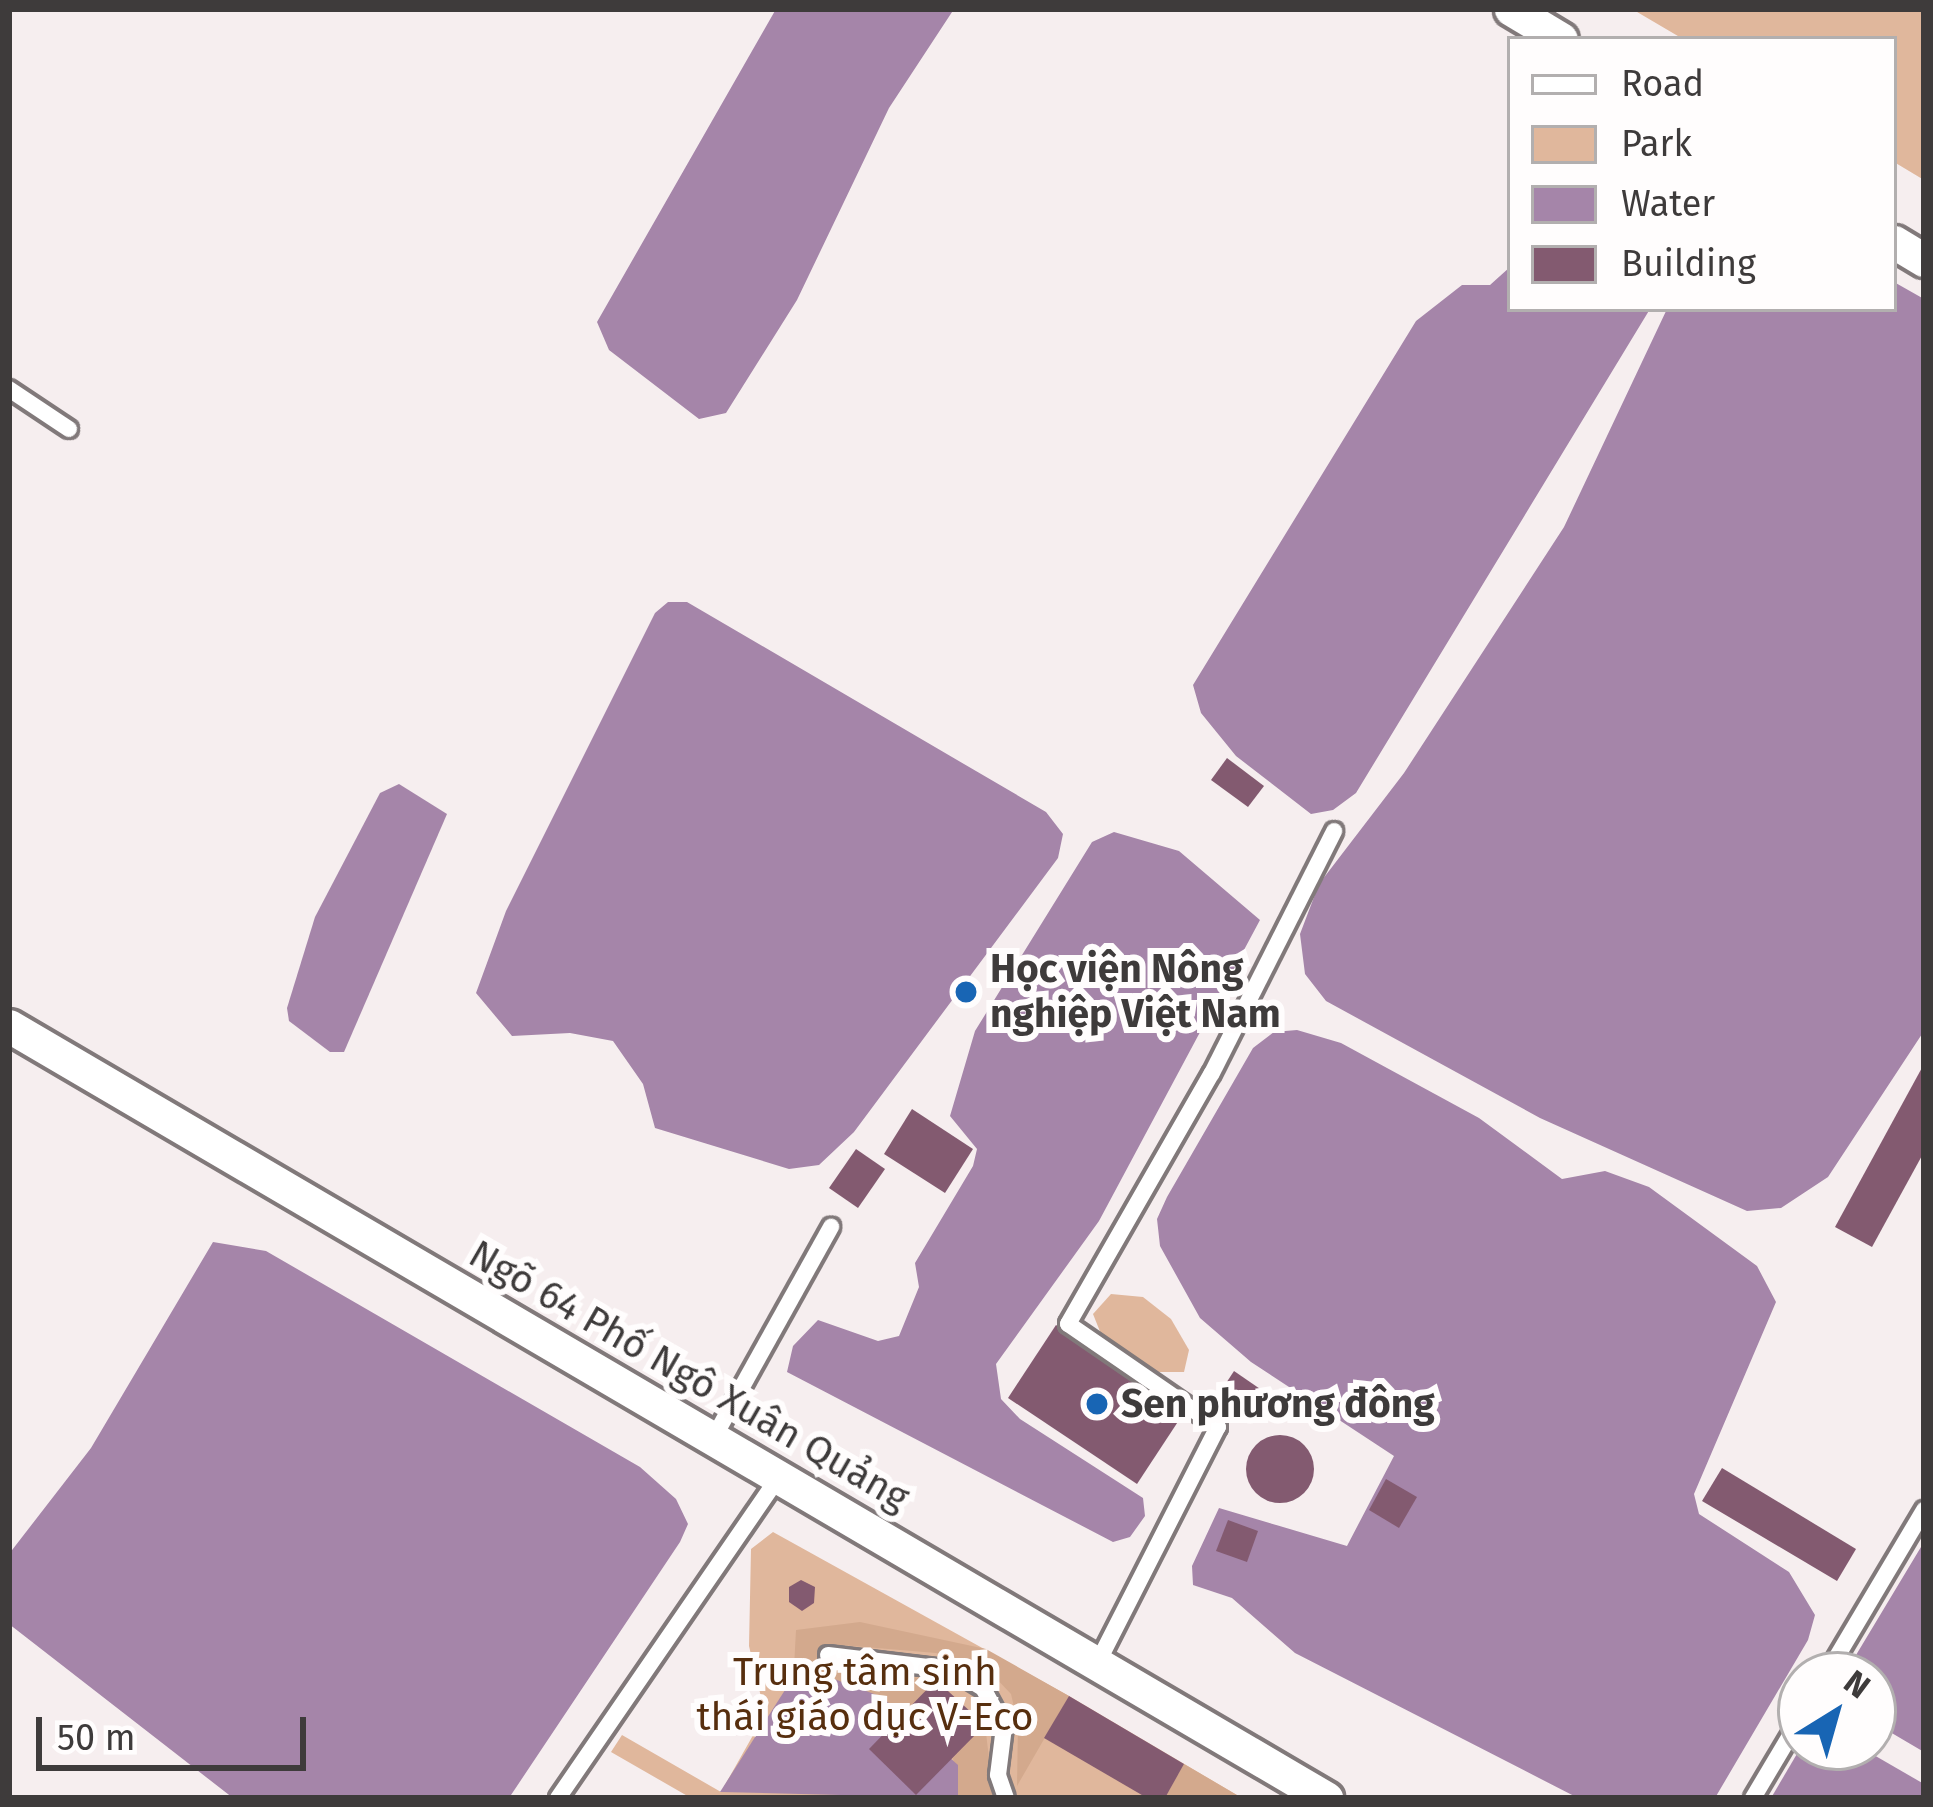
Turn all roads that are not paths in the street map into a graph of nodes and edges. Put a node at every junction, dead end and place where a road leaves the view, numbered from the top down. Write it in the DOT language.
graph roads {
  1 [pos="1511,9"];
  2 [pos="1556,36"];
  3 [pos="1897,244"];
  4 [pos="1924,260"];
  5 [pos="9,389"];
  6 [pos="69,429"];
  7 [pos="1334,831"];
  8 [pos="9,1026"];
  9 [pos="831,1227"];
  10 [pos="713,1439"];
  11 [pos="778,1478"];
  12 [pos="1924,1510"];
  13 [pos="1840,1651"];
  14 [pos="828,1654"];
  15 [pos="1097,1664"];
  16 [pos="1777,1758"];
  17 [pos="558,1798"];
  18 [pos="1006,1798"];
  19 [pos="1326,1798"];
  20 [pos="1753,1798"];
  1 -- 2 [label="street"];
  3 -- 4 [label="street"];
  5 -- 6 [label="lane"];
  7 -- 15 [label="lane"];
  8 -- 10 [label="street, Ngõ 64 Phố Ngô Xuân Quảng"];
  9 -- 10 [label="lane"];
  10 -- 11 [label="street, Ngõ 64 Phố Ngô Xuân Quảng"];
  11 -- 15 [label="street, Ngõ 64 Phố Ngô Xuân Quảng"];
  11 -- 17 [label="lane"];
  12 -- 13 [label="lane"];
  14 -- 18 [label="lane"];
  15 -- 19 [label="street, Ngõ 64 Phố Ngô Xuân Quảng"];
  16 -- 20 [label="lane"];
}
